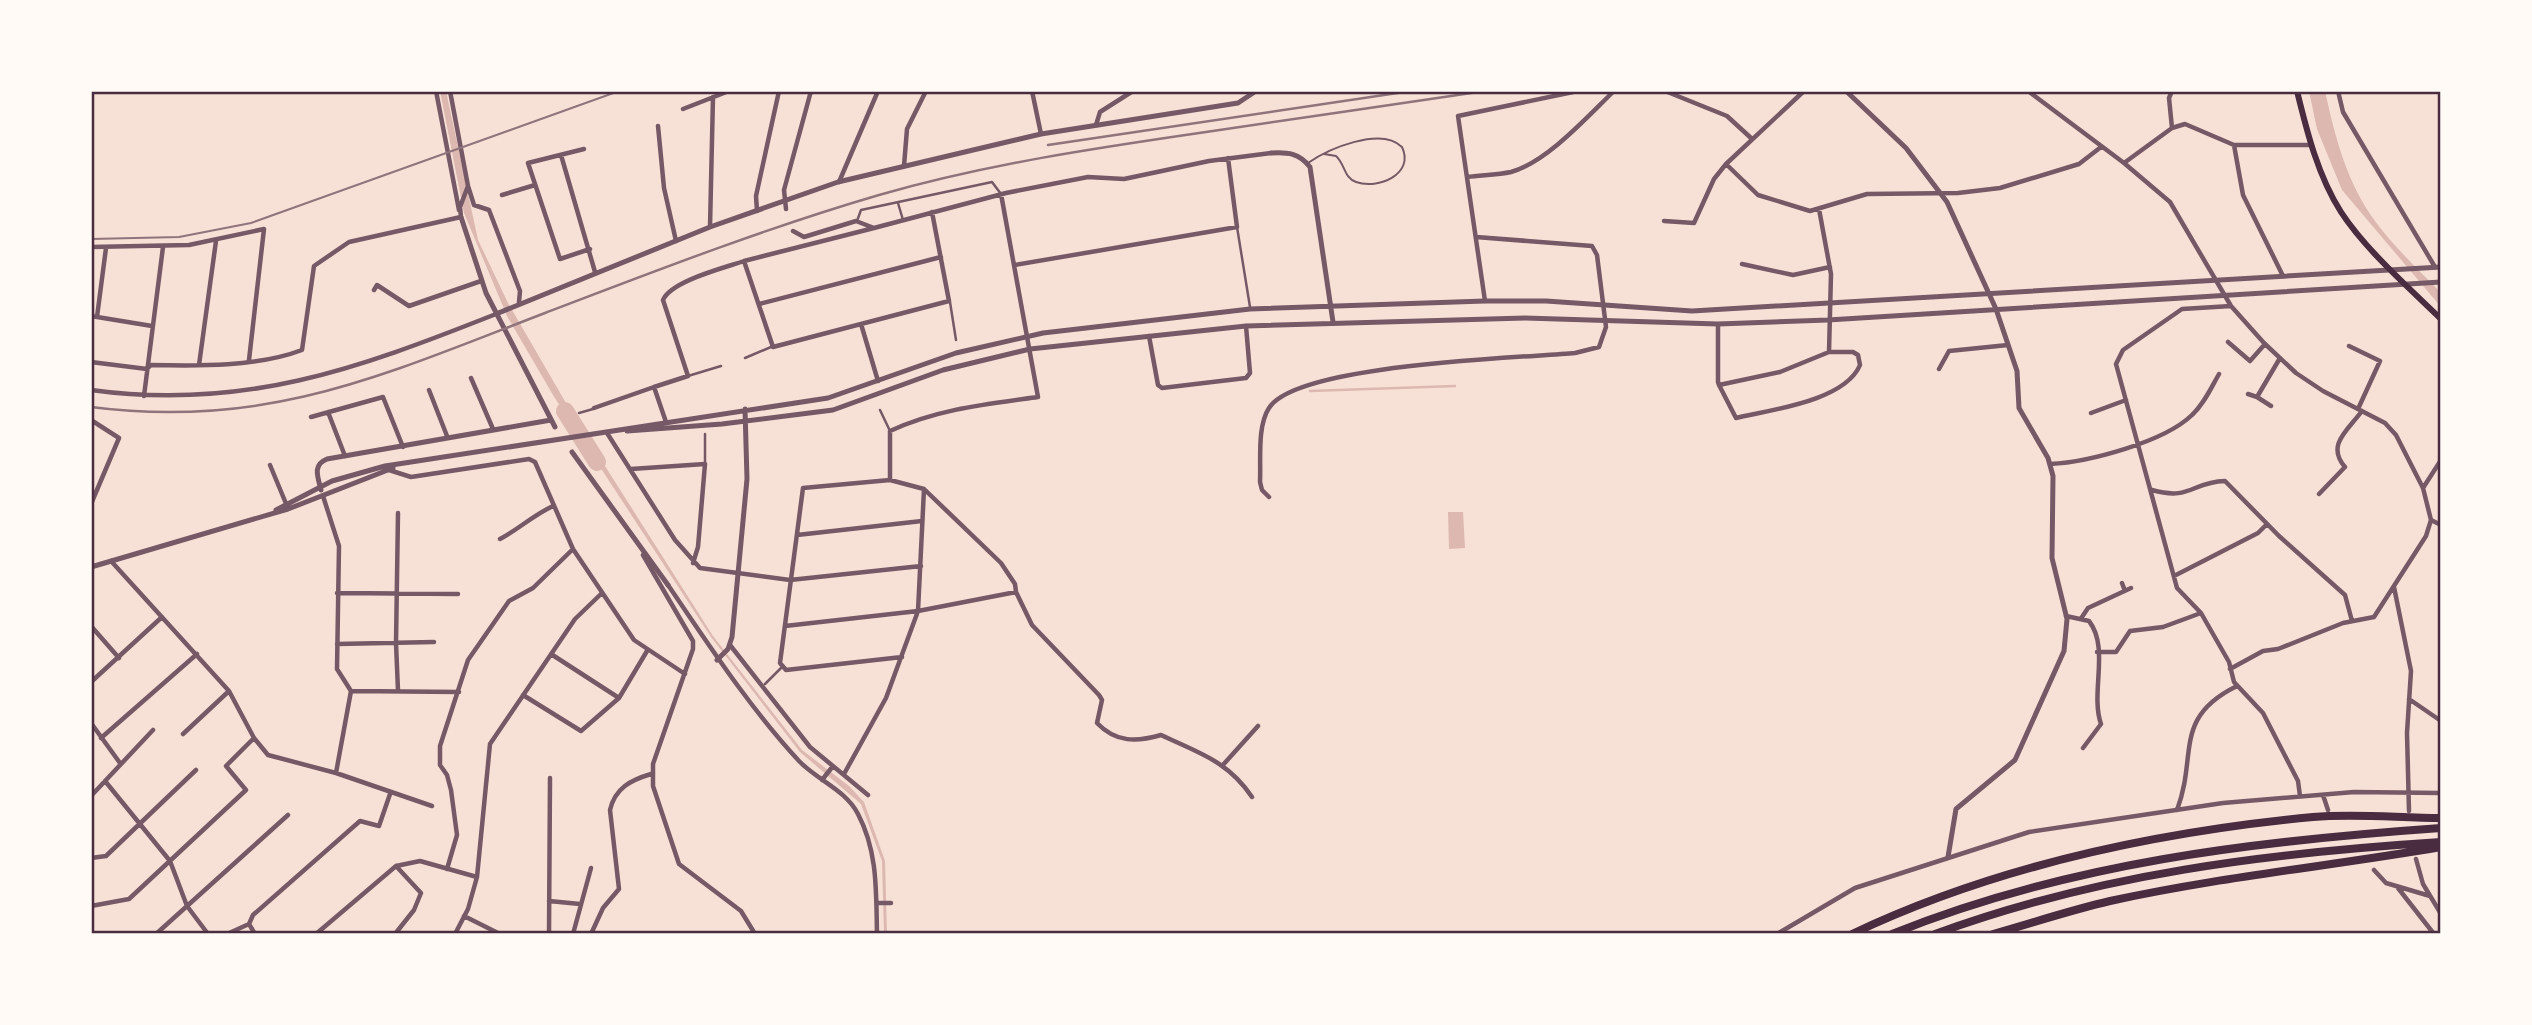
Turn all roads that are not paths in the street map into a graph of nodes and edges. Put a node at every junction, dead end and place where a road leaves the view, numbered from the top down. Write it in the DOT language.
graph roads {
  1 [pos="436,91"];
  2 [pos="450,91"];
  3 [pos="729,91"];
  4 [pos="779,91"];
  5 [pos="811,91"];
  6 [pos="877,91"];
  7 [pos="926,91"];
  8 [pos="1032,91"];
  9 [pos="1133,91"];
  10 [pos="1256,91"];
  11 [pos="1578,91"];
  12 [pos="1614,91"];
  13 [pos="1665,91"];
  14 [pos="1804,91"];
  15 [pos="1846,91"];
  16 [pos="2028,91"];
  17 [pos="2172,91"];
  18 [pos="2297,91"];
  19 [pos="2338,91"];
  20 [pos="713,97"];
  21 [pos="683,109"];
  22 [pos="1096,125"];
  23 [pos="658,126"];
  24 [pos="2172,128"];
  25 [pos="1041,134"];
  26 [pos="1751,138"];
  27 [pos="2234,145"];
  28 [pos="2311,145"];
  29 [pos="2101,147"];
  30 [pos="584,149"];
  31 [pos="1271,153"];
  32 [pos="1324,154"];
  33 [pos="561,155"];
  34 [pos="1228,158"];
  35 [pos="1307,163"];
  36 [pos="2124,163"];
  37 [pos="1726,164"];
  38 [pos="904,166"];
  39 [pos="1467,177"];
  40 [pos="838,183"];
  41 [pos="535,185"];
  42 [pos="468,188"];
  43 [pos="1941,192"];
  44 [pos="1001,194"];
  45 [pos="502,195"];
  46 [pos="783,201"];
  47 [pos="898,202"];
  48 [pos="786,209"];
  49 [pos="1819,209"];
  50 [pos="757,211"];
  51 [pos="932,212"];
  52 [pos="461,218"];
  53 [pos="902,220"];
  54 [pos="1664,220"];
  55 [pos="857,221"];
  56 [pos="710,227"];
  57 [pos="1237,227"];
  58 [pos="874,228"];
  59 [pos="793,231"];
  60 [pos="1476,237"];
  61 [pos="216,241"];
  62 [pos="676,241"];
  63 [pos="91,247"];
  64 [pos="163,247"];
  65 [pos="106,248"];
  66 [pos="590,249"];
  67 [pos="941,257"];
  68 [pos="744,261"];
  69 [pos="1742,264"];
  70 [pos="1015,265"];
  71 [pos="1830,267"];
  72 [pos="2436,267"];
  73 [pos="595,272"];
  74 [pos="2392,272"];
  75 [pos="2284,277"];
  76 [pos="481,281"];
  77 [pos="2214,281"];
  78 [pos="2441,282"];
  79 [pos="2404,284"];
  80 [pos="374,290"];
  81 [pos="1989,292"];
  82 [pos="2227,295"];
  83 [pos="1485,300"];
  84 [pos="949,301"];
  85 [pos="520,302"];
  86 [pos="759,304"];
  87 [pos="1604,305"];
  88 [pos="1829,305"];
  89 [pos="1331,306"];
  90 [pos="2231,306"];
  91 [pos="1250,309"];
  92 [pos="1996,309"];
  93 [pos="496,314"];
  94 [pos="94,317"];
  95 [pos="2441,319"];
  96 [pos="1828,320"];
  97 [pos="1605,321"];
  98 [pos="1334,322"];
  99 [pos="861,324"];
  100 [pos="1718,324"];
  101 [pos="152,326"];
  102 [pos="1247,326"];
  103 [pos="1149,336"];
  104 [pos="1028,337"];
  105 [pos="956,340"];
  106 [pos="2228,342"];
  107 [pos="2265,344"];
  108 [pos="2008,345"];
  109 [pos="772,346"];
  110 [pos="2349,346"];
  111 [pos="1030,349"];
  112 [pos="1829,352"];
  113 [pos="746,358"];
  114 [pos="2280,358"];
  115 [pos="249,360"];
  116 [pos="91,362"];
  117 [pos="199,365"];
  118 [pos="721,366"];
  119 [pos="146,369"];
  120 [pos="1938,369"];
  121 [pos="2219,374"];
  122 [pos="688,376"];
  123 [pos="471,378"];
  124 [pos="878,382"];
  125 [pos="1719,385"];
  126 [pos="654,387"];
  127 [pos="91,390"];
  128 [pos="429,390"];
  129 [pos="2248,394"];
  130 [pos="144,396"];
  131 [pos="2257,397"];
  132 [pos="2126,400"];
  133 [pos="2271,406"];
  134 [pos="594,408"];
  135 [pos="745,410"];
  136 [pos="880,410"];
  137 [pos="2360,410"];
  138 [pos="328,412"];
  139 [pos="579,413"];
  140 [pos="2091,413"];
  141 [pos="311,417"];
  142 [pos="91,420"];
  143 [pos="551,420"];
  144 [pos="746,421"];
  145 [pos="666,422"];
  146 [pos="555,427"];
  147 [pos="498,429"];
  148 [pos="890,431"];
  149 [pos="607,433"];
  150 [pos="587,434"];
  151 [pos="705,434"];
  152 [pos="447,436"];
  153 [pos="2138,444"];
  154 [pos="403,448"];
  155 [pos="572,452"];
  156 [pos="458,453"];
  157 [pos="345,457"];
  158 [pos="2441,460"];
  159 [pos="705,464"];
  160 [pos="2050,464"];
  161 [pos="270,465"];
  162 [pos="388,469"];
  163 [pos="631,470"];
  164 [pos="891,480"];
  165 [pos="320,487"];
  166 [pos="2423,488"];
  167 [pos="924,489"];
  168 [pos="2152,490"];
  169 [pos="2319,494"];
  170 [pos="323,496"];
  171 [pos="1269,497"];
  172 [pos="91,504"];
  173 [pos="287,506"];
  174 [pos="553,506"];
  175 [pos="398,513"];
  176 [pos="2431,520"];
  177 [pos="922,521"];
  178 [pos="2268,524"];
  179 [pos="2441,525"];
  180 [pos="797,535"];
  181 [pos="500,539"];
  182 [pos="639,548"];
  183 [pos="573,549"];
  184 [pos="111,561"];
  185 [pos="693,563"];
  186 [pos="921,566"];
  187 [pos="91,568"];
  188 [pos="738,573"];
  189 [pos="2174,576"];
  190 [pos="790,580"];
  191 [pos="2122,583"];
  192 [pos="668,584"];
  193 [pos="2393,586"];
  194 [pos="1016,592"];
  195 [pos="337,593"];
  196 [pos="602,593"];
  197 [pos="397,594"];
  198 [pos="458,594"];
  199 [pos="918,611"];
  200 [pos="2201,613"];
  201 [pos="2066,616"];
  202 [pos="162,617"];
  203 [pos="2082,617"];
  204 [pos="2352,621"];
  205 [pos="91,626"];
  206 [pos="785,626"];
  207 [pos="434,642"];
  208 [pos="396,643"];
  209 [pos="337,644"];
  210 [pos="729,644"];
  211 [pos="647,651"];
  212 [pos="2097,652"];
  213 [pos="197,654"];
  214 [pos="551,654"];
  215 [pos="902,657"];
  216 [pos="119,658"];
  217 [pos="718,659"];
  218 [pos="782,667"];
  219 [pos="2230,669"];
  220 [pos="685,674"];
  221 [pos="91,682"];
  222 [pos="765,684"];
  223 [pos="2237,687"];
  224 [pos="229,691"];
  225 [pos="351,691"];
  226 [pos="398,691"];
  227 [pos="459,692"];
  228 [pos="523,695"];
  229 [pos="619,698"];
  230 [pos="2409,699"];
  231 [pos="2441,721"];
  232 [pos="91,723"];
  233 [pos="1258,726"];
  234 [pos="153,730"];
  235 [pos="183,734"];
  236 [pos="101,738"];
  237 [pos="254,738"];
  238 [pos="2083,748"];
  239 [pos="120,763"];
  240 [pos="1222,766"];
  241 [pos="831,768"];
  242 [pos="196,769"];
  243 [pos="336,773"];
  244 [pos="651,774"];
  245 [pos="844,774"];
  246 [pos="550,778"];
  247 [pos="824,778"];
  248 [pos="105,781"];
  249 [pos="2407,791"];
  250 [pos="2441,793"];
  251 [pos="390,794"];
  252 [pos="2323,794"];
  253 [pos="868,795"];
  254 [pos="91,796"];
  255 [pos="2301,796"];
  256 [pos="1252,797"];
  257 [pos="432,806"];
  258 [pos="2328,810"];
  259 [pos="2177,811"];
  260 [pos="2409,811"];
  261 [pos="288,815"];
  262 [pos="2441,818"];
  263 [pos="141,822"];
  264 [pos="2441,828"];
  265 [pos="2410,832"];
  266 [pos="2412,841"];
  267 [pos="2441,842"];
  268 [pos="2441,847"];
  269 [pos="1948,857"];
  270 [pos="91,858"];
  271 [pos="2416,859"];
  272 [pos="170,861"];
  273 [pos="396,866"];
  274 [pos="591,868"];
  275 [pos="447,869"];
  276 [pos="2374,870"];
  277 [pos="477,877"];
  278 [pos="2397,888"];
  279 [pos="2430,896"];
  280 [pos="549,901"];
  281 [pos="879,903"];
  282 [pos="580,904"];
  283 [pos="890,904"];
  284 [pos="91,906"];
  285 [pos="187,906"];
  286 [pos="2441,914"];
  287 [pos="464,916"];
  288 [pos="249,924"];
  289 [pos="156,934"];
  290 [pos="208,934"];
  291 [pos="227,934"];
  292 [pos="255,934"];
  293 [pos="316,934"];
  294 [pos="395,934"];
  295 [pos="455,934"];
  296 [pos="500,934"];
  297 [pos="549,934"];
  298 [pos="573,934"];
  299 [pos="591,934"];
  300 [pos="755,934"];
  301 [pos="877,934"];
  302 [pos="1777,934"];
  303 [pos="1852,934"];
  304 [pos="1892,934"];
  305 [pos="1935,934"];
  306 [pos="1993,934"];
  307 [pos="2434,934"];
  1 -- 52 [label="street"];
  2 -- 42 [label="street"];
  3 -- 20 [label="street"];
  4 -- 50 [label="street"];
  5 -- 46 [label="street"];
  6 -- 40 [label="street"];
  7 -- 38 [label="street"];
  8 -- 25 [label="street"];
  9 -- 22 [label="street"];
  10 -- 22 [label="street"];
  11 -- 39 [label="street"];
  12 -- 39 [label="street"];
  13 -- 26 [label="street"];
  14 -- 26 [label="street"];
  15 -- 43 [label="street"];
  16 -- 29 [label="street"];
  17 -- 24 [label="street"];
  18 -- 28 [label="main road"];
  19 -- 72 [label="street"];
  20 -- 21 [label="street"];
  20 -- 56 [label="street"];
  22 -- 25 [label="street"];
  23 -- 62 [label="street"];
  24 -- 27 [label="street"];
  24 -- 36 [label="street"];
  25 -- 38 [label="street"];
  26 -- 37 [label="street"];
  27 -- 28 [label="street"];
  27 -- 75 [label="street"];
  28 -- 74 [label="main road"];
  29 -- 36 [label="street"];
  29 -- 43 [label="street"];
  30 -- 33 [label="street"];
  31 -- 34 [label="street"];
  31 -- 35 [label="street"];
  32 -- 32 [label="lane"];
  32 -- 35 [label="lane"];
  33 -- 41 [label="street"];
  33 -- 66 [label="street"];
  34 -- 44 [label="street"];
  34 -- 57 [label="street"];
  35 -- 89 [label="street"];
  36 -- 77 [label="street"];
  37 -- 49 [label="street"];
  37 -- 54 [label="street"];
  38 -- 40 [label="street"];
  39 -- 60 [label="street"];
  40 -- 46 [label="street"];
  41 -- 45 [label="street"];
  41 -- 66 [label="street"];
  42 -- 52 [label="street"];
  42 -- 85 [label="street"];
  43 -- 49 [label="street"];
  43 -- 81 [label="street"];
  44 -- 47 [label="street"];
  44 -- 51 [label="street"];
  44 -- 70 [label="street"];
  46 -- 48 [label="street"];
  46 -- 50 [label="street"];
  47 -- 53 [label="street"];
  47 -- 55 [label="street"];
  49 -- 71 [label="street"];
  50 -- 56 [label="street"];
  51 -- 53 [label="street"];
  51 -- 67 [label="street"];
  52 -- 76 [label="street"];
  52 -- 115 [label="street"];
  53 -- 58 [label="street"];
  55 -- 58 [label="street"];
  55 -- 59 [label="street"];
  56 -- 62 [label="street"];
  57 -- 70 [label="street"];
  57 -- 91 [label="street"];
  58 -- 68 [label="street"];
  60 -- 83 [label="street"];
  60 -- 87 [label="street"];
  61 -- 64 [label="street"];
  61 -- 115 [label="street"];
  61 -- 117 [label="street"];
  62 -- 73 [label="street"];
  63 -- 65 [label="street"];
  64 -- 65 [label="street"];
  64 -- 101 [label="street"];
  65 -- 94 [label="street"];
  66 -- 73 [label="street"];
  67 -- 84 [label="street"];
  67 -- 86 [label="street"];
  68 -- 86 [label="street"];
  68 -- 122 [label="street"];
  69 -- 71 [label="street"];
  70 -- 104 [label="street"];
  71 -- 88 [label="street"];
  72 -- 74 [label="street"];
  73 -- 85 [label="street"];
  74 -- 75 [label="street"];
  74 -- 79 [label="main road"];
  75 -- 77 [label="street"];
  76 -- 80 [label="street"];
  76 -- 93 [label="street"];
  77 -- 81 [label="street"];
  77 -- 82 [label="street"];
  78 -- 79 [label="street"];
  79 -- 82 [label="street"];
  79 -- 95 [label="main road"];
  81 -- 88 [label="street"];
  81 -- 92 [label="street"];
  82 -- 90 [label="street"];
  82 -- 92 [label="street"];
  83 -- 87 [label="street"];
  83 -- 89 [label="street"];
  84 -- 99 [label="street"];
  84 -- 105 [label="street"];
  85 -- 93 [label="street"];
  86 -- 109 [label="street"];
  87 -- 88 [label="street"];
  87 -- 97 [label="street"];
  88 -- 96 [label="street"];
  89 -- 91 [label="street"];
  89 -- 98 [label="street"];
  90 -- 107 [label="street"];
  90 -- 132 [label="street"];
  91 -- 104 [label="street"];
  92 -- 96 [label="street"];
  92 -- 108 [label="street"];
  93 -- 130 [label="street"];
  93 -- 143 [label="street"];
  94 -- 101 [label="street"];
  96 -- 100 [label="street"];
  96 -- 112 [label="street"];
  97 -- 98 [label="street"];
  97 -- 100 [label="street"];
  97 -- 171 [label="street"];
  98 -- 102 [label="street"];
  99 -- 109 [label="street"];
  99 -- 124 [label="street"];
  100 -- 125 [label="street"];
  101 -- 119 [label="street"];
  102 -- 103 [label="street"];
  102 -- 103 [label="street"];
  103 -- 111 [label="street"];
  104 -- 111 [label="street"];
  104 -- 124 [label="street"];
  106 -- 107 [label="street"];
  107 -- 114 [label="street"];
  108 -- 120 [label="street"];
  108 -- 160 [label="street"];
  109 -- 113 [label="street"];
  110 -- 137 [label="street"];
  111 -- 144 [label="street"];
  111 -- 148 [label="street"];
  112 -- 125 [label="street"];
  112 -- 125 [label="street"];
  114 -- 131 [label="street"];
  114 -- 137 [label="street"];
  115 -- 117 [label="street"];
  116 -- 119 [label="street"];
  117 -- 119 [label="street"];
  118 -- 122 [label="street"];
  119 -- 130 [label="street"];
  121 -- 153 [label="street"];
  122 -- 126 [label="street"];
  123 -- 147 [label="street"];
  124 -- 135 [label="street"];
  126 -- 134 [label="street"];
  126 -- 145 [label="street"];
  127 -- 130 [label="street"];
  128 -- 152 [label="street"];
  129 -- 131 [label="street"];
  131 -- 133 [label="street"];
  132 -- 140 [label="street"];
  132 -- 153 [label="street"];
  134 -- 139 [label="street"];
  135 -- 144 [label="street"];
  135 -- 145 [label="street"];
  136 -- 148 [label="street"];
  137 -- 166 [label="street"];
  137 -- 169 [label="street"];
  138 -- 141 [label="street"];
  138 -- 154 [label="street"];
  138 -- 157 [label="street"];
  142 -- 172 [label="street"];
  143 -- 146 [label="street"];
  143 -- 147 [label="street"];
  144 -- 149 [label="street"];
  144 -- 188 [label="street"];
  145 -- 150 [label="street"];
  147 -- 152 [label="street"];
  148 -- 164 [label="street"];
  149 -- 150 [label="street"];
  149 -- 163 [label="street"];
  150 -- 156 [label="street"];
  151 -- 159 [label="street"];
  152 -- 154 [label="street"];
  153 -- 160 [label="street"];
  153 -- 168 [label="street"];
  154 -- 157 [label="street"];
  155 -- 182 [label="street"];
  156 -- 162 [label="street"];
  156 -- 165 [label="street"];
  157 -- 165 [label="street"];
  158 -- 166 [label="street"];
  159 -- 163 [label="street"];
  159 -- 185 [label="street"];
  160 -- 201 [label="street"];
  161 -- 173 [label="street"];
  162 -- 170 [label="street"];
  162 -- 174 [label="street"];
  163 -- 185 [label="street"];
  164 -- 167 [label="street"];
  164 -- 180 [label="street"];
  165 -- 170 [label="street"];
  165 -- 173 [label="street"];
  166 -- 176 [label="street"];
  167 -- 177 [label="street"];
  167 -- 194 [label="street"];
  168 -- 178 [label="street"];
  168 -- 189 [label="street"];
  170 -- 173 [label="street"];
  170 -- 195 [label="street"];
  173 -- 184 [label="street"];
  174 -- 181 [label="street"];
  174 -- 183 [label="street"];
  175 -- 197 [label="street"];
  176 -- 179 [label="street"];
  176 -- 193 [label="street"];
  177 -- 180 [label="street"];
  177 -- 186 [label="street"];
  178 -- 189 [label="street"];
  178 -- 204 [label="street"];
  180 -- 190 [label="street"];
  182 -- 192 [label="street"];
  182 -- 220 [label="street"];
  183 -- 196 [label="street"];
  183 -- 227 [label="street"];
  184 -- 187 [label="street"];
  184 -- 202 [label="street"];
  185 -- 188 [label="street"];
  186 -- 190 [label="street"];
  186 -- 199 [label="street"];
  188 -- 190 [label="street"];
  188 -- 210 [label="street"];
  189 -- 200 [label="street"];
  190 -- 206 [label="street"];
  191 -- 203 [label="street"];
  192 -- 217 [label="street"];
  193 -- 204 [label="street"];
  193 -- 230 [label="street"];
  194 -- 199 [label="street"];
  194 -- 240 [label="street"];
  195 -- 197 [label="street"];
  195 -- 209 [label="street"];
  196 -- 211 [label="street"];
  196 -- 214 [label="street"];
  197 -- 198 [label="street"];
  197 -- 208 [label="street"];
  199 -- 206 [label="street"];
  199 -- 215 [label="street"];
  200 -- 212 [label="street"];
  200 -- 219 [label="street"];
  201 -- 203 [label="street"];
  201 -- 269 [label="street"];
  202 -- 213 [label="street"];
  202 -- 216 [label="street"];
  203 -- 212 [label="street"];
  204 -- 219 [label="street"];
  205 -- 216 [label="street"];
  206 -- 218 [label="street"];
  207 -- 208 [label="street"];
  208 -- 209 [label="street"];
  208 -- 226 [label="street"];
  209 -- 225 [label="street"];
  210 -- 217 [label="street"];
  210 -- 241 [label="street"];
  211 -- 220 [label="street"];
  211 -- 229 [label="street"];
  212 -- 238 [label="street"];
  213 -- 224 [label="street"];
  213 -- 236 [label="street"];
  214 -- 228 [label="street"];
  214 -- 229 [label="street"];
  215 -- 218 [label="street"];
  215 -- 245 [label="street"];
  216 -- 221 [label="street"];
  217 -- 247 [label="street"];
  218 -- 222 [label="street"];
  219 -- 223 [label="street"];
  220 -- 244 [label="street"];
  223 -- 255 [label="street"];
  223 -- 259 [label="street"];
  224 -- 235 [label="street"];
  224 -- 237 [label="street"];
  225 -- 226 [label="street"];
  225 -- 243 [label="street"];
  226 -- 227 [label="street"];
  227 -- 275 [label="street"];
  228 -- 229 [label="street"];
  228 -- 277 [label="street"];
  230 -- 231 [label="street"];
  230 -- 249 [label="street"];
  232 -- 236 [label="street"];
  233 -- 240 [label="street"];
  234 -- 239 [label="street"];
  236 -- 239 [label="street"];
  237 -- 243 [label="street"];
  237 -- 272 [label="street"];
  239 -- 248 [label="street"];
  240 -- 256 [label="street"];
  241 -- 245 [label="street"];
  241 -- 247 [label="street"];
  242 -- 263 [label="street"];
  243 -- 251 [label="street"];
  244 -- 299 [label="street"];
  244 -- 300 [label="street"];
  245 -- 253 [label="street"];
  246 -- 280 [label="street"];
  247 -- 281 [label="street"];
  248 -- 254 [label="street"];
  248 -- 263 [label="street"];
  249 -- 250 [label="street"];
  249 -- 252 [label="street"];
  249 -- 260 [label="street"];
  251 -- 257 [label="street"];
  251 -- 288 [label="street"];
  252 -- 255 [label="street"];
  252 -- 258 [label="street"];
  255 -- 259 [label="street"];
  259 -- 269 [label="street"];
  261 -- 285 [label="street"];
  262 -- 303 [label="highway"];
  263 -- 270 [label="street"];
  263 -- 272 [label="street"];
  264 -- 304 [label="highway"];
  265 -- 266 [label="street"];
  267 -- 305 [label="highway"];
  268 -- 306 [label="highway"];
  269 -- 302 [label="street"];
  271 -- 279 [label="street"];
  272 -- 284 [label="street"];
  272 -- 285 [label="street"];
  273 -- 275 [label="street"];
  273 -- 293 [label="street"];
  273 -- 294 [label="street"];
  274 -- 282 [label="street"];
  275 -- 277 [label="street"];
  276 -- 278 [label="street"];
  277 -- 287 [label="street"];
  278 -- 279 [label="street"];
  278 -- 307 [label="street"];
  279 -- 286 [label="street"];
  280 -- 282 [label="street"];
  280 -- 297 [label="street"];
  281 -- 283 [label="street"];
  281 -- 301 [label="street"];
  282 -- 298 [label="street"];
  285 -- 289 [label="street"];
  285 -- 290 [label="street"];
  287 -- 295 [label="street"];
  287 -- 296 [label="street"];
  288 -- 291 [label="street"];
  288 -- 292 [label="street"];
}
